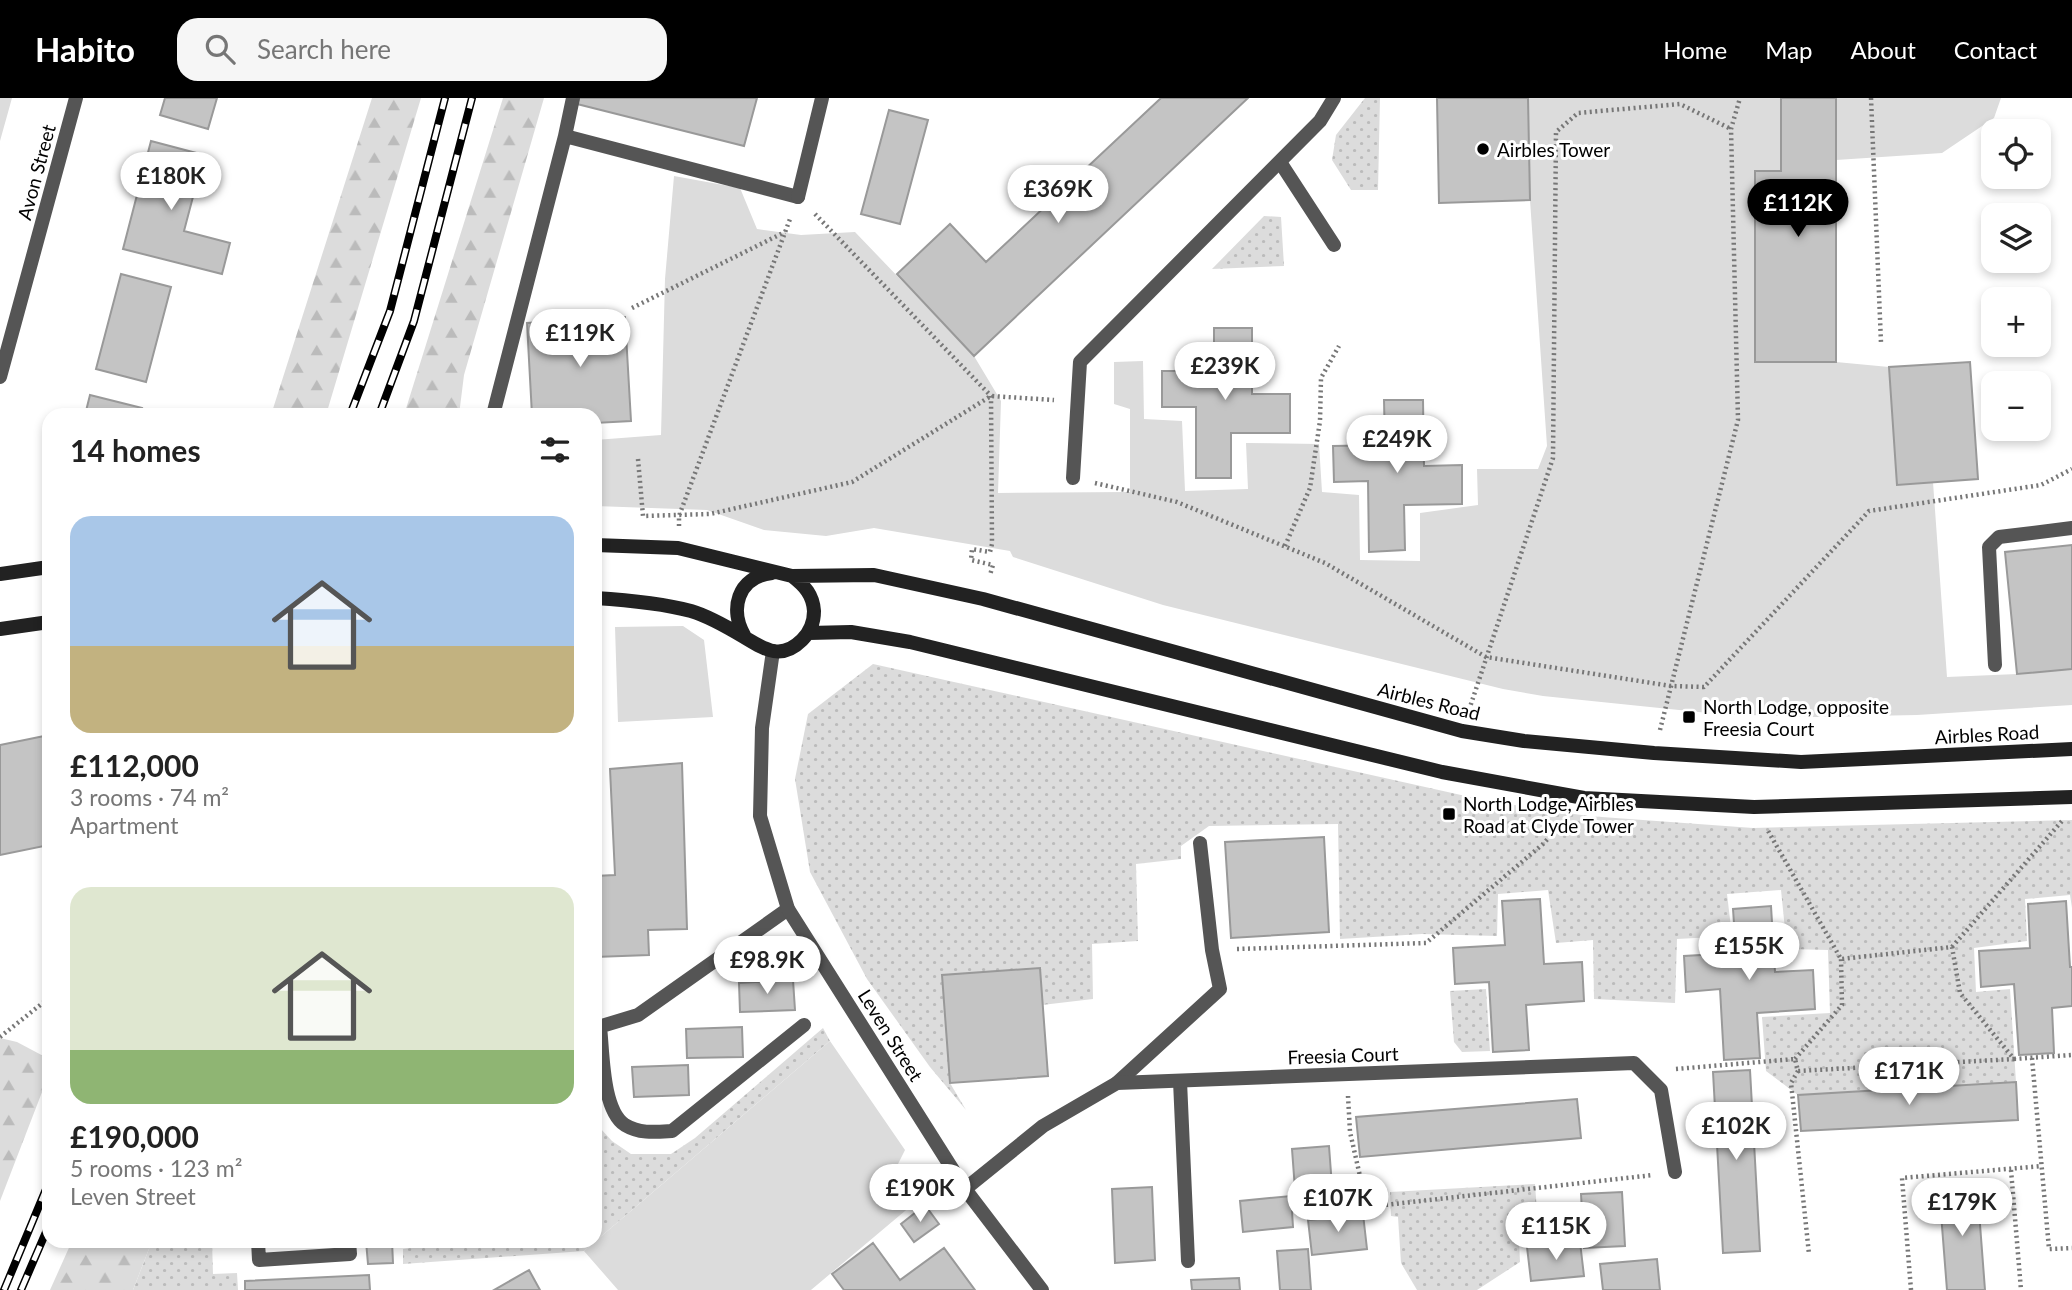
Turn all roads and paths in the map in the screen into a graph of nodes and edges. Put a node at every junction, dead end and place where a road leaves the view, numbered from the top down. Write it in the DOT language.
graph roads {
  1 [pos="76,98"];
  2 [pos="573,98"];
  3 [pos="822,98"];
  4 [pos="1334,98"];
  5 [pos="1740,98"];
  6 [pos="1871,98"];
  7 [pos="1731,129"];
  8 [pos="565,136"];
  9 [pos="1280,162"];
  10 [pos="798,197"];
  11 [pos="785,232"];
  12 [pos="1334,245"];
  13 [pos="632,308"];
  14 [pos="1881,343"];
  15 [pos="1339,346"];
  16 [pos="0,377"];
  17 [pos="991,396"];
  18 [pos="1077,401"];
  19 [pos="495,408"];
  20 [pos="638,460"];
  21 [pos="2072,468"];
  22 [pos="1073,478"];
  23 [pos="679,516"];
  24 [pos="2072,528"];
  25 [pos="602,545"];
  26 [pos="1285,546"];
  27 [pos="678,548"];
  28 [pos="42,568"];
  29 [pos="0,573"];
  30 [pos="773,573"];
  31 [pos="792,576"];
  32 [pos="602,598"];
  33 [pos="983,599"];
  34 [pos="42,623"];
  35 [pos="0,629"];
  36 [pos="809,633"];
  37 [pos="745,637"];
  38 [pos="773,652"];
  39 [pos="1486,657"];
  40 [pos="1995,664"];
  41 [pos="1671,686"];
  42 [pos="1462,731"];
  43 [pos="2072,749"];
  44 [pos="1654,753"];
  45 [pos="2072,797"];
  46 [pos="1584,798"];
  47 [pos="1754,807"];
  48 [pos="2063,820"];
  49 [pos="1200,843"];
  50 [pos="788,909"];
  51 [pos="1952,947"];
  52 [pos="1212,950"];
  53 [pos="1841,959"];
  54 [pos="42,1004"];
  55 [pos="804,1025"];
  56 [pos="602,1026"];
  57 [pos="0,1037"];
  58 [pos="2072,1055"];
  59 [pos="602,1057"];
  60 [pos="2032,1058"];
  61 [pos="1795,1059"];
  62 [pos="2014,1059"];
  63 [pos="1798,1071"];
  64 [pos="1643,1072"];
  65 [pos="1346,1074"];
  66 [pos="1180,1081"];
  67 [pos="1117,1083"];
  68 [pos="2042,1166"];
  69 [pos="2011,1170"];
  70 [pos="1675,1172"];
  71 [pos="965,1189"];
  72 [pos="258,1248"];
  73 [pos="350,1248"];
  74 [pos="2072,1248"];
  75 [pos="1809,1254"];
  76 [pos="1188,1261"];
  77 [pos="1042,1290"];
  78 [pos="1911,1290"];
  79 [pos="2021,1290"];
  1 -- 16 [label="street, Avon Street"];
  2 -- 8 [label="street"];
  3 -- 10 [label="street"];
  4 -- 9 [label="street"];
  5 -- 7 [label="path"];
  6 -- 14 [label="path"];
  7 -- 39 [label="path"];
  7 -- 41 [label="path"];
  8 -- 10 [label="street"];
  8 -- 19 [label="street"];
  9 -- 12 [label="street"];
  9 -- 18 [label="street"];
  10 -- 11 [label="path"];
  10 -- 17 [label="path"];
  11 -- 13 [label="path"];
  11 -- 23 [label="path"];
  15 -- 26 [label="path"];
  17 -- 18 [label="path"];
  17 -- 23 [label="path"];
  17 -- 33 [label="path"];
  18 -- 22 [label="street"];
  20 -- 23 [label="path"];
  21 -- 41 [label="path"];
  22 -- 26 [label="path"];
  23 -- 27 [label="path"];
  24 -- 40 [label="street"];
  25 -- 27 [label="main road, Airbles Road"];
  26 -- 39 [label="path"];
  27 -- 30 [label="main road, Airbles Road"];
  28 -- 29 [label="main road"];
  30 -- 31 [label="main road, Airbles Road"];
  30 -- 37 [label="main road"];
  31 -- 33 [label="main road, Airbles Road"];
  31 -- 36 [label="main road"];
  32 -- 37 [label="main road"];
  33 -- 42 [label="main road, Airbles Road"];
  34 -- 35 [label="main road"];
  36 -- 38 [label="main road"];
  36 -- 46 [label="main road"];
  37 -- 38 [label="main road"];
  38 -- 50 [label="street, Leven Street"];
  39 -- 41 [label="path"];
  39 -- 42 [label="path"];
  41 -- 44 [label="path"];
  42 -- 44 [label="main road, Airbles Road"];
  43 -- 44 [label="main road, Airbles Road"];
  45 -- 47 [label="main road"];
  46 -- 47 [label="main road"];
  46 -- 52 [label="path"];
  47 -- 53 [label="path"];
  48 -- 51 [label="path"];
  49 -- 52 [label="street"];
  50 -- 56 [label="street"];
  50 -- 71 [label="street, Leven Street"];
  51 -- 53 [label="path"];
  51 -- 62 [label="path"];
  52 -- 67 [label="street"];
  53 -- 61 [label="path"];
  54 -- 57 [label="path"];
  55 -- 59 [label="street"];
  58 -- 60 [label="path"];
  60 -- 62 [label="path"];
  60 -- 68 [label="path"];
  61 -- 63 [label="path"];
  61 -- 64 [label="path"];
  62 -- 63 [label="path"];
  63 -- 75 [label="path"];
  64 -- 65 [label="street, Freesia Court"];
  64 -- 70 [label="street"];
  65 -- 66 [label="street, Freesia Court"];
  65 -- 70 [label="path"];
  66 -- 67 [label="street, Freesia Court"];
  66 -- 76 [label="street"];
  67 -- 71 [label="street, Freesia Court"];
  68 -- 69 [label="path"];
  68 -- 74 [label="path"];
  69 -- 78 [label="path"];
  69 -- 79 [label="path"];
  71 -- 77 [label="street, Leven Street"];
  72 -- 73 [label="street"];
}
